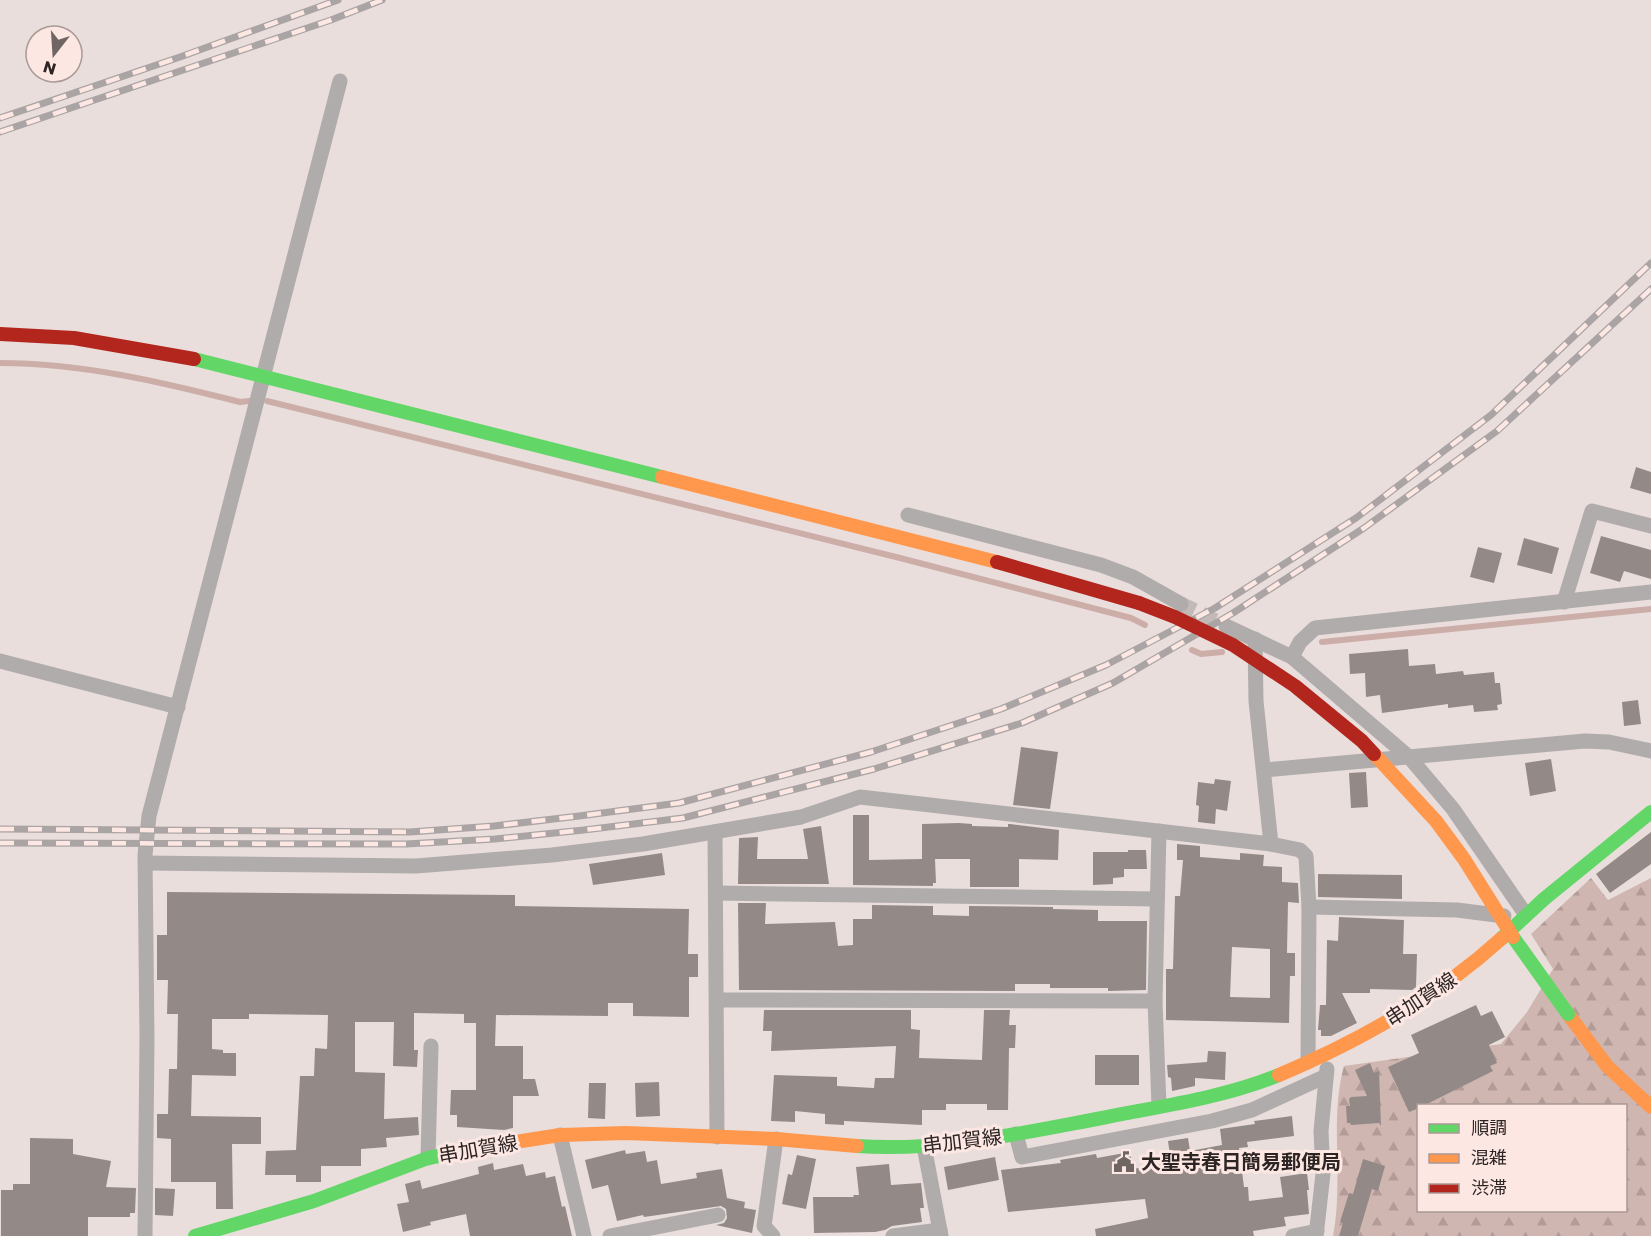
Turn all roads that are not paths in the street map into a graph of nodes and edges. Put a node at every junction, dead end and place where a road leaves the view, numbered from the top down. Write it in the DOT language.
graph roads {
  1 [pos="340,81"];
  2 [pos="0,334"];
  3 [pos="263,376"];
  4 [pos="909,515"];
  5 [pos="1651,526"];
  6 [pos="1651,592"];
  7 [pos="1564,602"];
  8 [pos="1181,604"];
  9 [pos="1226,626"];
  10 [pos="1255,639"];
  11 [pos="1292,657"];
  12 [pos="0,661"];
  13 [pos="178,707"];
  14 [pos="1651,751"];
  15 [pos="1410,758"];
  16 [pos="1264,770"];
  17 [pos="1651,812"];
  18 [pos="1159,831"];
  19 [pos="715,832"];
  20 [pos="1271,844"];
  21 [pos="146,863"];
  22 [pos="716,893"];
  23 [pos="1157,899"];
  24 [pos="1309,907"];
  25 [pos="1524,916"];
  26 [pos="717,1000"];
  27 [pos="1155,1001"];
  28 [pos="430,1046"];
  29 [pos="1328,1054"];
  30 [pos="1308,1062"];
  31 [pos="1326,1076"];
  32 [pos="1159,1106"];
  33 [pos="1651,1107"];
  34 [pos="1016,1134"];
  35 [pos="560,1136"];
  36 [pos="717,1137"];
  37 [pos="776,1139"];
  38 [pos="924,1146"];
  39 [pos="428,1158"];
  40 [pos="718,1215"];
  41 [pos="940,1233"];
  42 [pos="1317,1234"];
  43 [pos="145,1236"];
  44 [pos="197,1236"];
  45 [pos="584,1236"];
  46 [pos="610,1236"];
  47 [pos="773,1236"];
  48 [pos="893,1236"];
  49 [pos="1293,1236"];
  1 -- 3 [label="street"];
  2 -- 3 [label="street"];
  3 -- 13 [label="street"];
  3 -- 33 [label="street, bridge"];
  4 -- 8 [label="street"];
  5 -- 7 [label="street"];
  6 -- 7 [label="street"];
  7 -- 11 [label="street"];
  9 -- 10 [label="street"];
  10 -- 11 [label="street"];
  10 -- 16 [label="street"];
  11 -- 15 [label="street"];
  12 -- 13 [label="street"];
  13 -- 21 [label="street"];
  14 -- 15 [label="street"];
  15 -- 16 [label="street"];
  15 -- 25 [label="street"];
  16 -- 20 [label="street"];
  17 -- 25 [label="street, 串加賀線"];
  18 -- 19 [label="street"];
  18 -- 20 [label="street"];
  18 -- 23 [label="street"];
  19 -- 21 [label="street"];
  19 -- 22 [label="street"];
  20 -- 24 [label="street"];
  21 -- 43 [label="street"];
  22 -- 23 [label="street"];
  22 -- 26 [label="street"];
  23 -- 27 [label="street"];
  24 -- 25 [label="street"];
  24 -- 30 [label="street"];
  25 -- 29 [label="street, 串加賀線"];
  26 -- 27 [label="street"];
  26 -- 36 [label="street"];
  27 -- 32 [label="street"];
  28 -- 39 [label="street"];
  29 -- 30 [label="street, 串加賀線"];
  29 -- 31 [label="street"];
  30 -- 32 [label="street, 串加賀線"];
  31 -- 34 [label="street"];
  31 -- 42 [label="street"];
  32 -- 34 [label="street, 串加賀線"];
  34 -- 38 [label="street, 串加賀線"];
  35 -- 36 [label="street, 串加賀線"];
  35 -- 39 [label="street, 串加賀線"];
  35 -- 45 [label="street"];
  36 -- 37 [label="street, 串加賀線"];
  37 -- 38 [label="street, 串加賀線"];
  37 -- 47 [label="street"];
  38 -- 41 [label="street"];
  39 -- 44 [label="street, 串加賀線"];
  40 -- 46 [label="street"];
  41 -- 48 [label="street"];
  42 -- 49 [label="street"];
}
